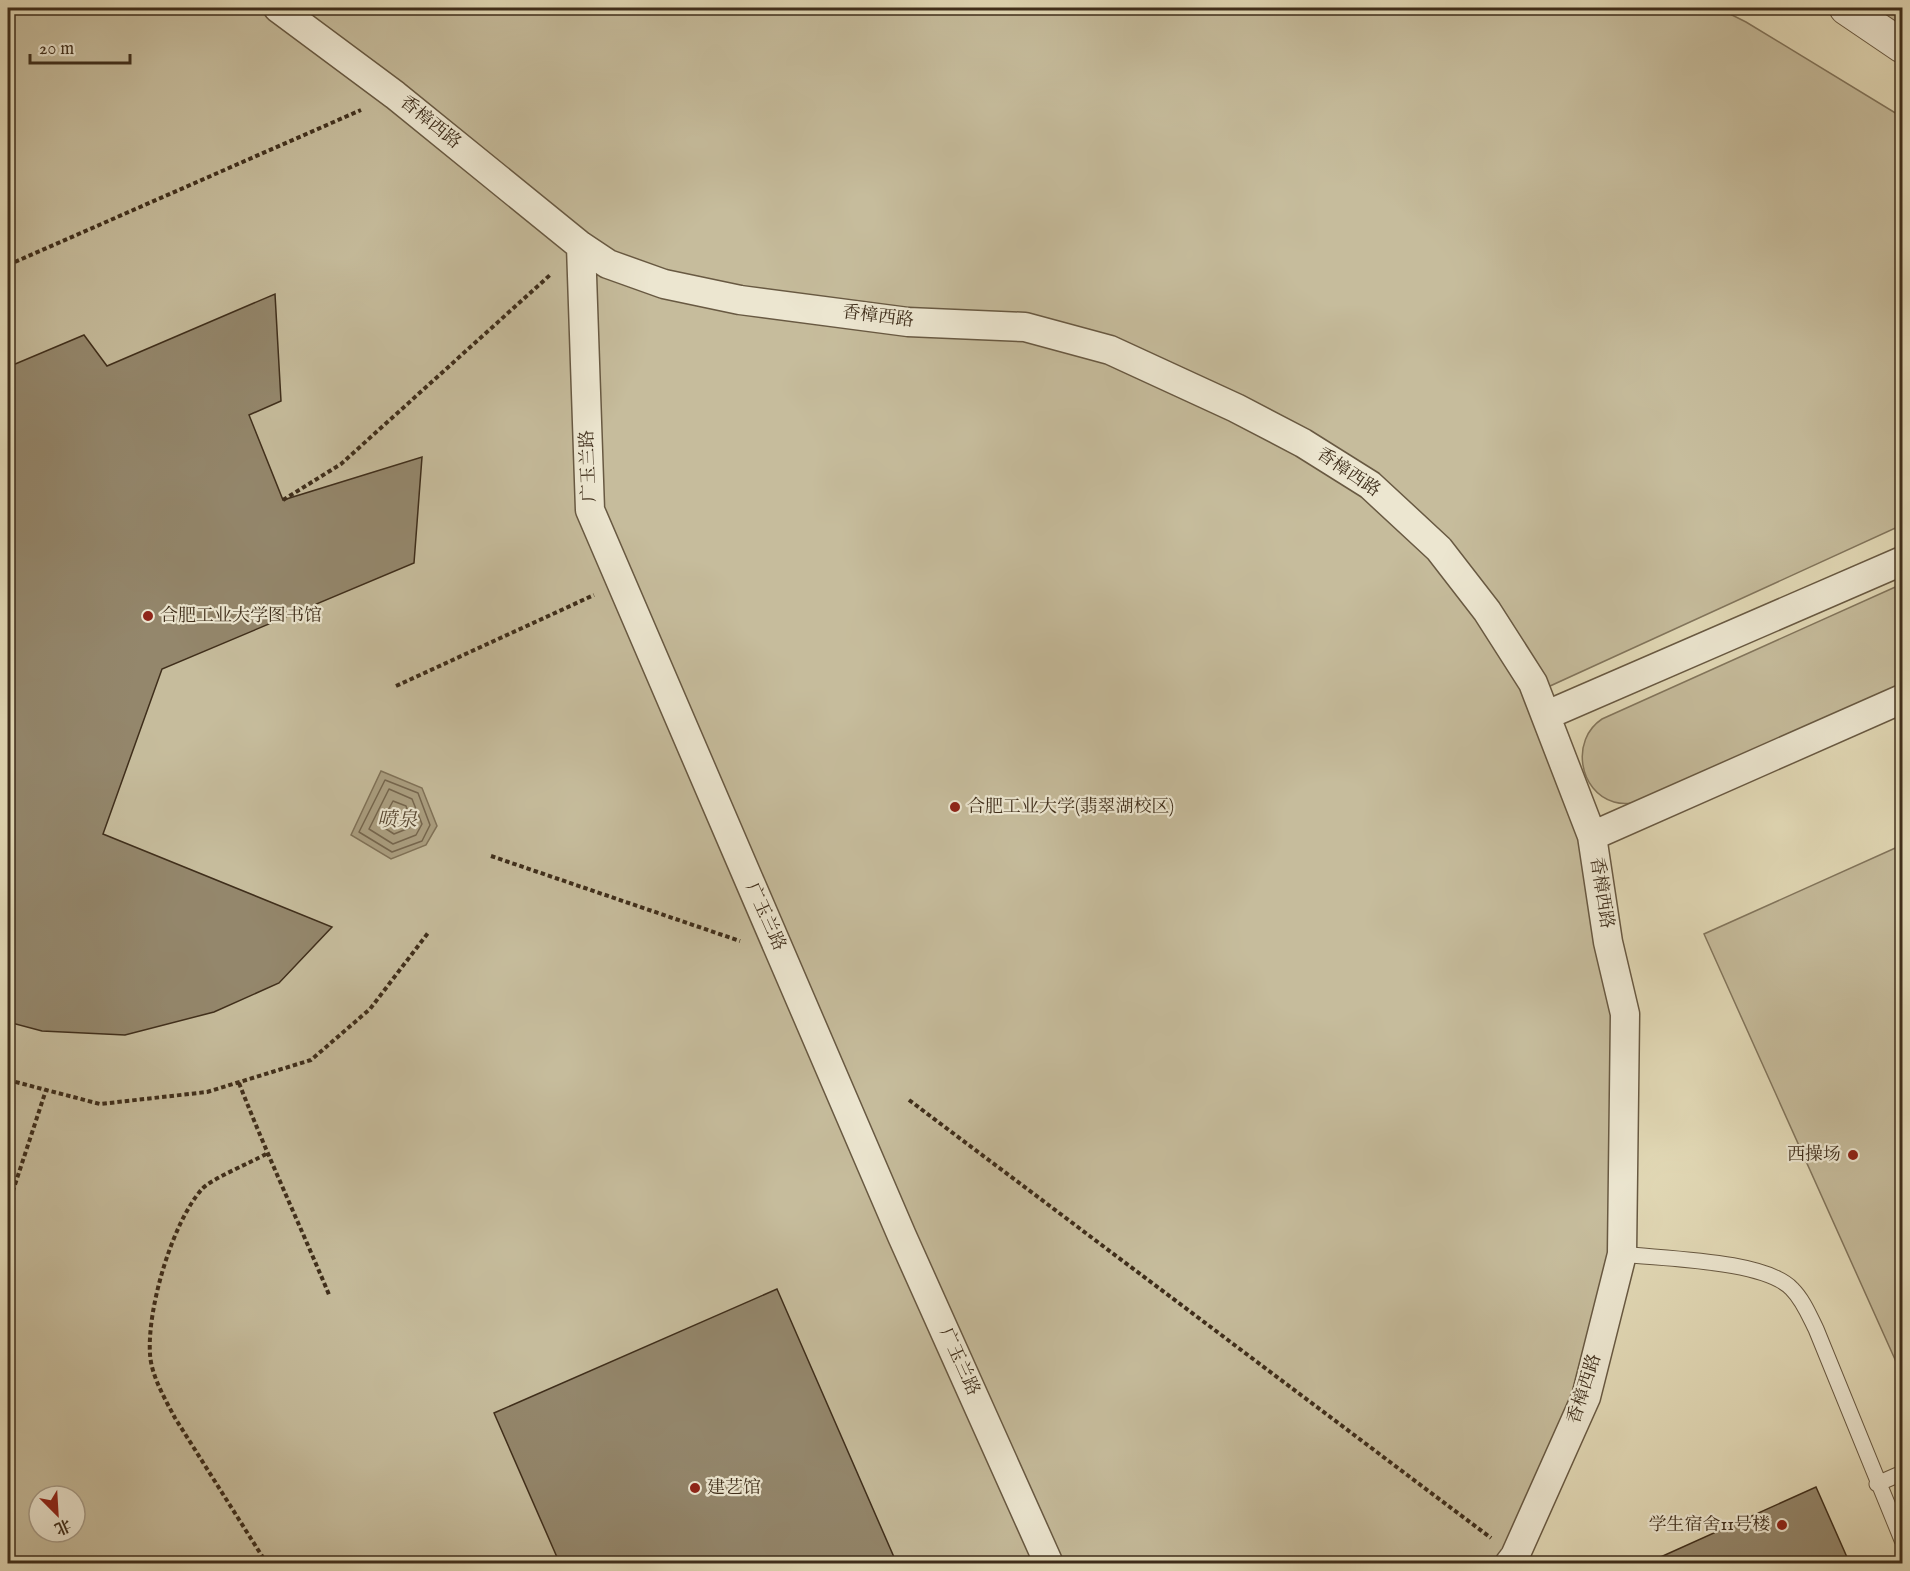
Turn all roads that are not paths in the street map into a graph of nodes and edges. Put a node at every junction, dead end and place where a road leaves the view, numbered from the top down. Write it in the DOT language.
graph roads {
  1 [pos="278,8"];
  2 [pos="1846,8"];
  3 [pos="1902,46"];
  4 [pos="581,246"];
  5 [pos="1902,561"];
  6 [pos="1902,699"];
  7 [pos="1547,715"];
  8 [pos="1592,836"];
  9 [pos="1622,1254"];
  10 [pos="1902,1473"];
  11 [pos="1877,1484"];
  12 [pos="1902,1540"];
  13 [pos="1512,1560"];
  14 [pos="1049,1563"];
  1 -- 4 [label="street, 香樟西路"];
  2 -- 3 [label="street"];
  4 -- 7 [label="street, 香樟西路"];
  4 -- 14 [label="street, 广玉兰路"];
  5 -- 7 [label="street"];
  6 -- 8 [label="street"];
  7 -- 8 [label="street, 香樟西路"];
  8 -- 9 [label="street, 香樟西路"];
  9 -- 11 [label="lane"];
  9 -- 13 [label="street, 香樟西路"];
  10 -- 11 [label="lane"];
  11 -- 12 [label="lane"];
}
